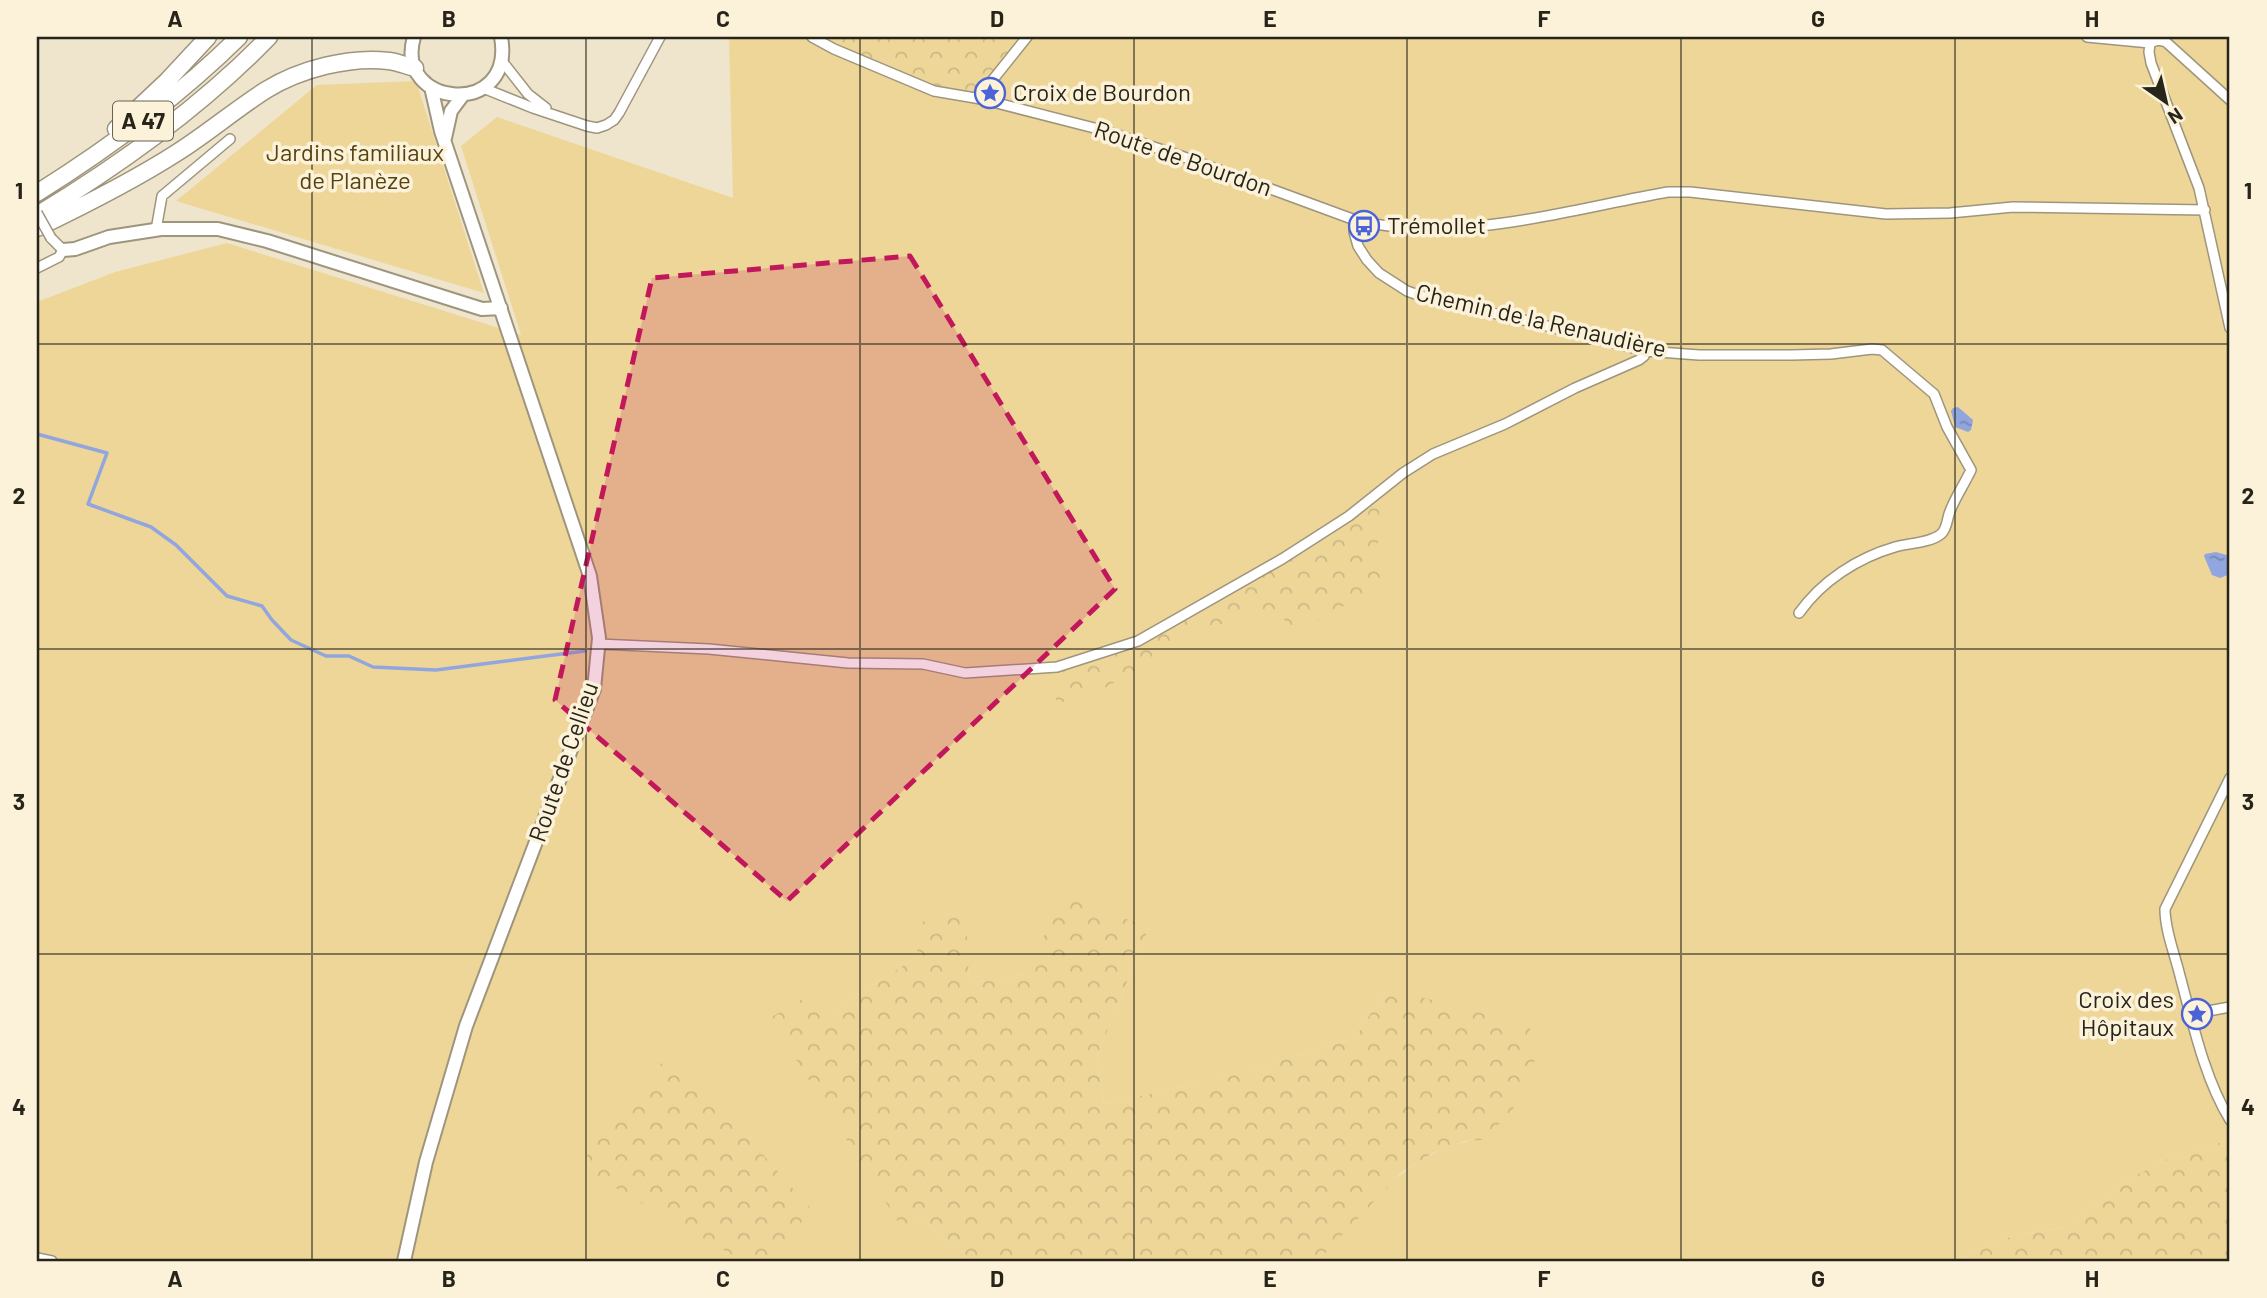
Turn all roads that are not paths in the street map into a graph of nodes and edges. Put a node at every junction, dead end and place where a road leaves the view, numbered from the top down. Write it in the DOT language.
graph roads {
  1 [pos="208,37"];
  2 [pos="239,37"];
  3 [pos="269,37"];
  4 [pos="414,37"];
  5 [pos="501,37"];
  6 [pos="660,37"];
  7 [pos="813,37"];
  8 [pos="1027,37"];
  9 [pos="2087,37"];
  10 [pos="2154,40"];
  11 [pos="502,61"];
  12 [pos="415,68"];
  13 [pos="431,87"];
  14 [pos="483,88"];
  15 [pos="463,95"];
  16 [pos="981,99"];
  17 [pos="2230,100"];
  18 [pos="557,115"];
  19 [pos="230,139"];
  20 [pos="445,142"];
  21 [pos="71,170"];
  22 [pos="37,193"];
  23 [pos="2205,210"];
  24 [pos="37,214"];
  25 [pos="1355,220"];
  26 [pos="37,228"];
  27 [pos="156,230"];
  28 [pos="63,250"];
  29 [pos="37,268"];
  30 [pos="501,308"];
  31 [pos="2230,328"];
  32 [pos="1645,351"];
  33 [pos="1799,613"];
  34 [pos="599,644"];
  35 [pos="2230,778"];
  36 [pos="2230,1007"];
  37 [pos="2192,1020"];
  38 [pos="2230,1120"];
  39 [pos="37,1258"];
  40 [pos="52,1261"];
  41 [pos="404,1261"];
  1 -- 21 [label="highway"];
  2 -- 21 [label="highway, A 47"];
  3 -- 24 [label="highway, A 47"];
  4 -- 12 [label="main road"];
  5 -- 11 [label="main road"];
  6 -- 18 [label="street"];
  7 -- 16 [label="street, Route de Bourdon"];
  8 -- 16 [label="street"];
  9 -- 10 [label="street"];
  10 -- 17 [label="street"];
  10 -- 23 [label="street"];
  11 -- 14 [label="main road"];
  11 -- 18 [label="street"];
  12 -- 13 [label="main road"];
  12 -- 26 [label="highway"];
  13 -- 15 [label="main road"];
  13 -- 20 [label="main road, Route de Cellieu"];
  14 -- 15 [label="main road"];
  14 -- 18 [label="street"];
  15 -- 20 [label="main road"];
  16 -- 25 [label="street, Route de Bourdon"];
  19 -- 27 [label="street"];
  20 -- 30 [label="main road, Route de Cellieu"];
  21 -- 22 [label="highway, A 47"];
  23 -- 25 [label="street, Route de Bourdon"];
  23 -- 31 [label="street"];
  24 -- 28 [label="street, bridge"];
  25 -- 32 [label="street, Chemin de la Renaudière"];
  27 -- 28 [label="main road"];
  27 -- 30 [label="main road"];
  28 -- 29 [label="street"];
  30 -- 34 [label="main road, Route de Cellieu"];
  32 -- 33 [label="street, Chemin de la Renaudière"];
  32 -- 34 [label="street"];
  34 -- 41 [label="main road, Route de Cellieu"];
  35 -- 37 [label="street"];
  36 -- 37 [label="street"];
  37 -- 38 [label="street"];
  39 -- 40 [label="street"];
}
